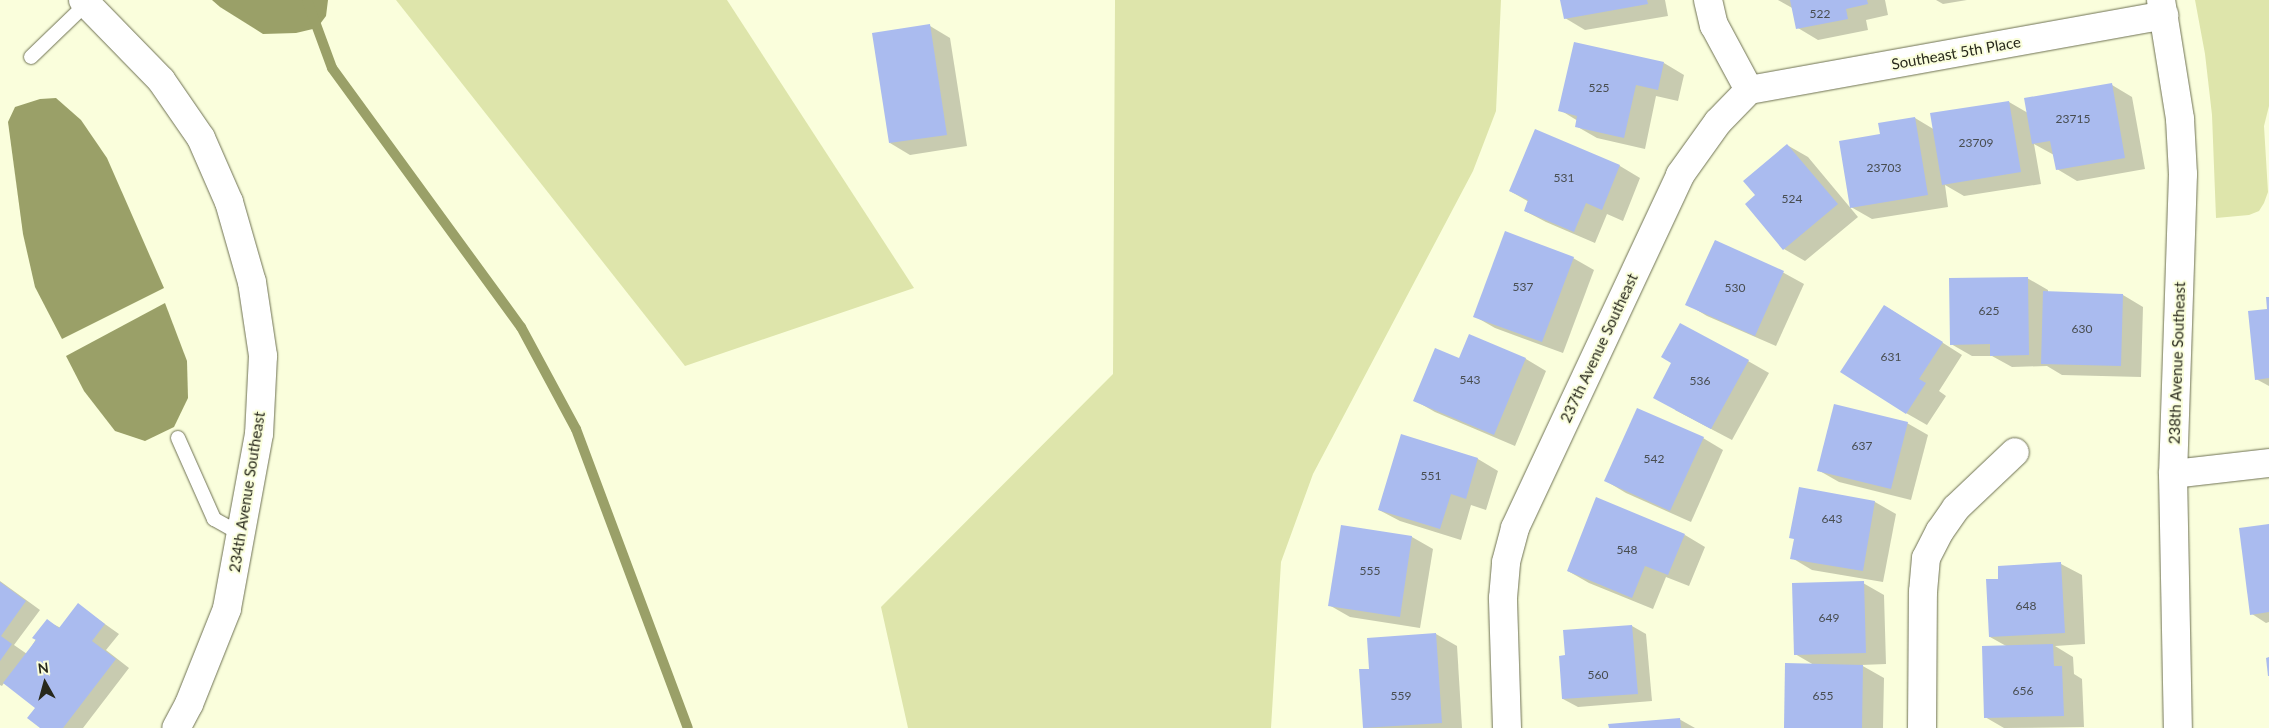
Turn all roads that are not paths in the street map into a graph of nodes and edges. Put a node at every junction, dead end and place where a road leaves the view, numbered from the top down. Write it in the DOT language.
graph roads {
  1 [pos="1708,0"];
  2 [pos="85,2"];
  3 [pos="2163,8"];
  4 [pos="31,57"];
  5 [pos="1749,90"];
  6 [pos="178,438"];
  7 [pos="2015,452"];
  8 [pos="2269,463"];
  9 [pos="2173,474"];
  10 [pos="241,534"];
  11 [pos="176,728"];
  12 [pos="1507,728"];
  13 [pos="1922,728"];
  14 [pos="2178,728"];
  1 -- 5 [label="street"];
  2 -- 4 [label="lane"];
  2 -- 10 [label="street, 234th Avenue Southeast"];
  3 -- 5 [label="street, Southeast 5th Place"];
  3 -- 9 [label="street, 238th Avenue Southeast"];
  5 -- 12 [label="street, 237th Avenue Southeast"];
  6 -- 10 [label="lane"];
  7 -- 13 [label="street"];
  8 -- 9 [label="street"];
  9 -- 14 [label="street, 238th Avenue Southeast"];
  10 -- 11 [label="street, 234th Avenue Southeast"];
}
